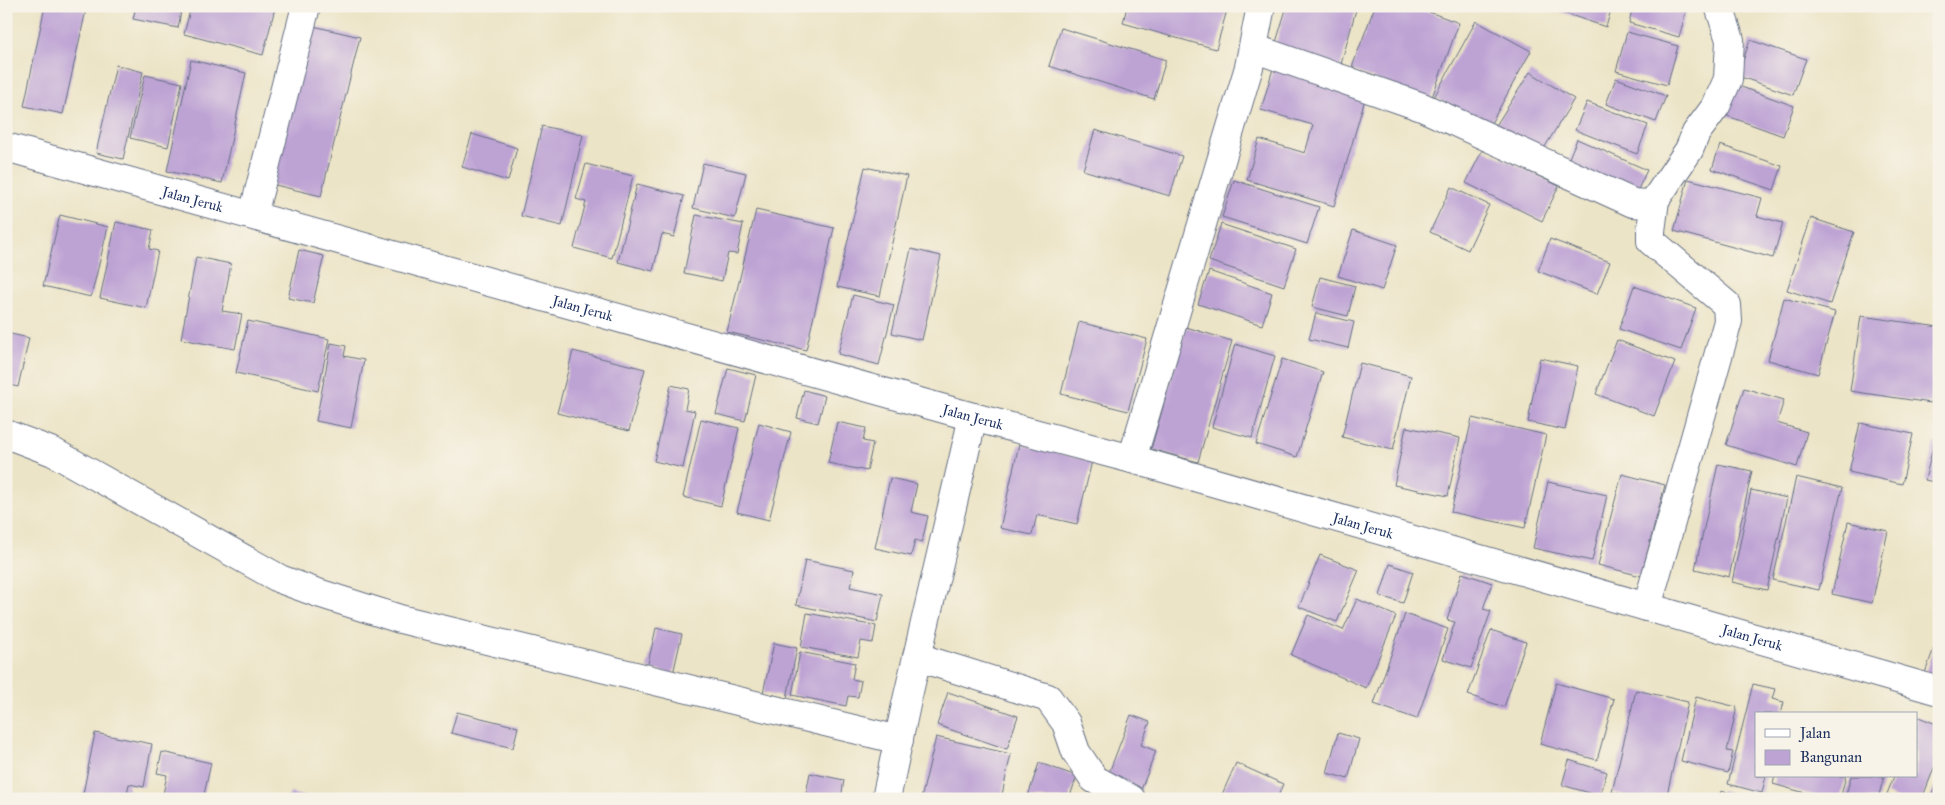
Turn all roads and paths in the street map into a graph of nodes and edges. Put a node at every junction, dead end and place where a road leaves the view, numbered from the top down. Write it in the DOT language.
graph roads {
  1 [pos="306,6"];
  2 [pos="1261,6"];
  3 [pos="1719,6"];
  4 [pos="1253,48"];
  5 [pos="6,147"];
  6 [pos="1655,200"];
  7 [pos="254,215"];
  8 [pos="973,417"];
  9 [pos="6,434"];
  10 [pos="1132,459"];
  11 [pos="1647,607"];
  12 [pos="917,657"];
  13 [pos="1939,691"];
  14 [pos="898,740"];
  15 [pos="886,799"];
  16 [pos="1131,799"];
  1 -- 7 [label="street"];
  2 -- 4 [label="street"];
  3 -- 6 [label="street"];
  4 -- 6 [label="street"];
  4 -- 10 [label="street"];
  5 -- 7 [label="street, Jalan Jeruk"];
  6 -- 11 [label="street"];
  7 -- 8 [label="street, Jalan Jeruk"];
  8 -- 10 [label="street, Jalan Jeruk"];
  8 -- 12 [label="street"];
  9 -- 14 [label="street"];
  10 -- 11 [label="street, Jalan Jeruk"];
  11 -- 13 [label="street, Jalan Jeruk"];
  12 -- 14 [label="street"];
  12 -- 16 [label="street"];
  14 -- 15 [label="street"];
}
